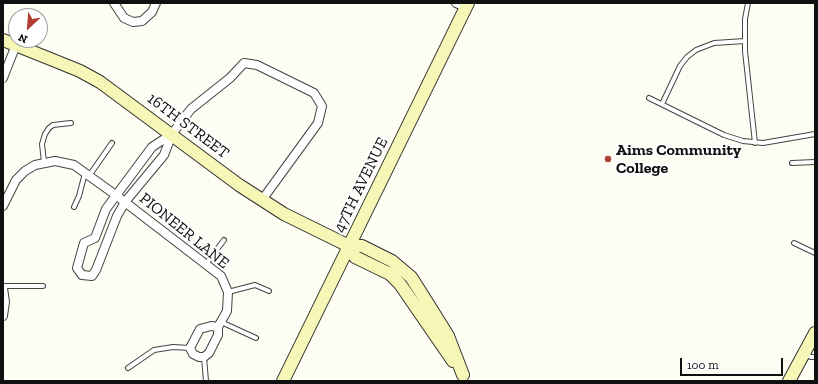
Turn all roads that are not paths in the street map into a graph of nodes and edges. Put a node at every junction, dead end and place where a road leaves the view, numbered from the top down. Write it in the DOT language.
graph roads {
  1 [pos="114,3"];
  2 [pos="156,3"];
  3 [pos="748,3"];
  4 [pos="463,4"];
  5 [pos="745,41"];
  6 [pos="15,48"];
  7 [pos="24,48"];
  8 [pos="3,78"];
  9 [pos="649,98"];
  10 [pos="662,104"];
  11 [pos="71,123"];
  12 [pos="815,130"];
  13 [pos="172,134"];
  14 [pos="813,134"];
  15 [pos="112,143"];
  16 [pos="755,143"];
  17 [pos="44,162"];
  18 [pos="815,162"];
  19 [pos="792,163"];
  20 [pos="87,174"];
  21 [pos="117,196"];
  22 [pos="262,200"];
  23 [pos="125,202"];
  24 [pos="3,206"];
  25 [pos="74,207"];
  26 [pos="95,238"];
  27 [pos="224,240"];
  28 [pos="106,243"];
  29 [pos="794,243"];
  30 [pos="349,246"];
  31 [pos="815,253"];
  32 [pos="206,264"];
  33 [pos="43,286"];
  34 [pos="3,287"];
  35 [pos="269,291"];
  36 [pos="228,292"];
  37 [pos="3,316"];
  38 [pos="220,324"];
  39 [pos="815,333"];
  40 [pos="256,338"];
  41 [pos="190,348"];
  42 [pos="810,356"];
  43 [pos="204,357"];
  44 [pos="128,368"];
  45 [pos="465,378"];
  46 [pos="206,381"];
  47 [pos="283,381"];
  48 [pos="789,381"];
  1 -- 2 [label="street"];
  3 -- 5 [label="lane"];
  4 -- 30 [label="main road, 47TH AVENUE"];
  5 -- 10 [label="lane"];
  5 -- 16 [label="lane"];
  6 -- 8 [label="street"];
  7 -- 13 [label="main road, 16TH STREET"];
  9 -- 10 [label="lane"];
  10 -- 16 [label="lane"];
  11 -- 17 [label="lane"];
  12 -- 14 [label="lane"];
  13 -- 21 [label="street"];
  13 -- 22 [label="main road, 16TH STREET"];
  13 -- 22 [label="street"];
  13 -- 23 [label="street"];
  14 -- 16 [label="lane"];
  15 -- 20 [label="lane"];
  17 -- 20 [label="street, PIONEER LANE"];
  17 -- 24 [label="street"];
  18 -- 19 [label="lane"];
  20 -- 21 [label="street, PIONEER LANE"];
  20 -- 25 [label="lane"];
  21 -- 23 [label="street, PIONEER LANE"];
  21 -- 26 [label="street"];
  22 -- 30 [label="main road, 16TH STREET"];
  23 -- 28 [label="street"];
  23 -- 32 [label="street, PIONEER LANE"];
  26 -- 28 [label="street"];
  26 -- 28 [label="street"];
  27 -- 32 [label="lane"];
  29 -- 31 [label="lane"];
  30 -- 45 [label="main road, 16TH STREET"];
  30 -- 47 [label="main road, 47TH AVENUE"];
  32 -- 36 [label="street, PIONEER LANE"];
  33 -- 34 [label="lane"];
  34 -- 37 [label="street"];
  35 -- 36 [label="lane"];
  36 -- 38 [label="street, PIONEER LANE"];
  38 -- 40 [label="lane"];
  38 -- 41 [label="street"];
  38 -- 43 [label="street, PIONEER LANE"];
  39 -- 42 [label="main road"];
  41 -- 43 [label="street"];
  41 -- 44 [label="lane"];
  42 -- 48 [label="main road"];
  43 -- 46 [label="lane"];
}
